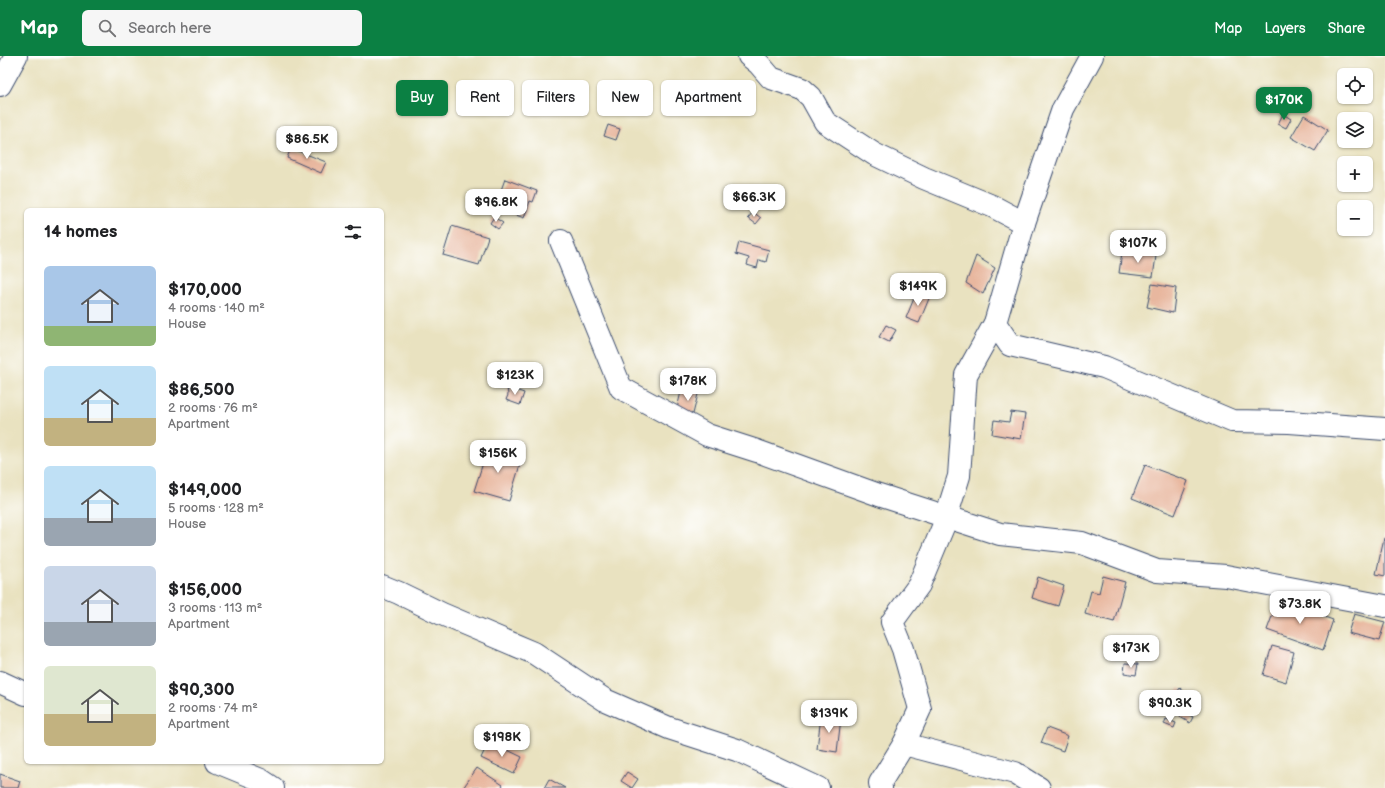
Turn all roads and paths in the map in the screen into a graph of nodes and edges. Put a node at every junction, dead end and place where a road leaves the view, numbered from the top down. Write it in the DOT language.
graph roads {
  1 [pos="16,56"];
  2 [pos="749,56"];
  3 [pos="1092,56"];
  4 [pos="0,85"];
  5 [pos="1024,223"];
  6 [pos="561,240"];
  7 [pos="995,323"];
  8 [pos="1385,430"];
  9 [pos="946,516"];
  10 [pos="384,587"];
  11 [pos="1385,606"];
  12 [pos="0,682"];
  13 [pos="24,693"];
  14 [pos="904,744"];
  15 [pos="222,764"];
  16 [pos="273,788"];
  17 [pos="818,788"];
  18 [pos="881,788"];
  19 [pos="1039,788"];
  1 -- 4 [label="street"];
  2 -- 5 [label="street"];
  3 -- 5 [label="street"];
  5 -- 7 [label="street"];
  6 -- 9 [label="street"];
  7 -- 8 [label="street"];
  7 -- 9 [label="street"];
  9 -- 11 [label="street"];
  9 -- 14 [label="street"];
  10 -- 17 [label="street"];
  12 -- 13 [label="street"];
  14 -- 18 [label="street"];
  14 -- 19 [label="street"];
  15 -- 16 [label="street"];
}
